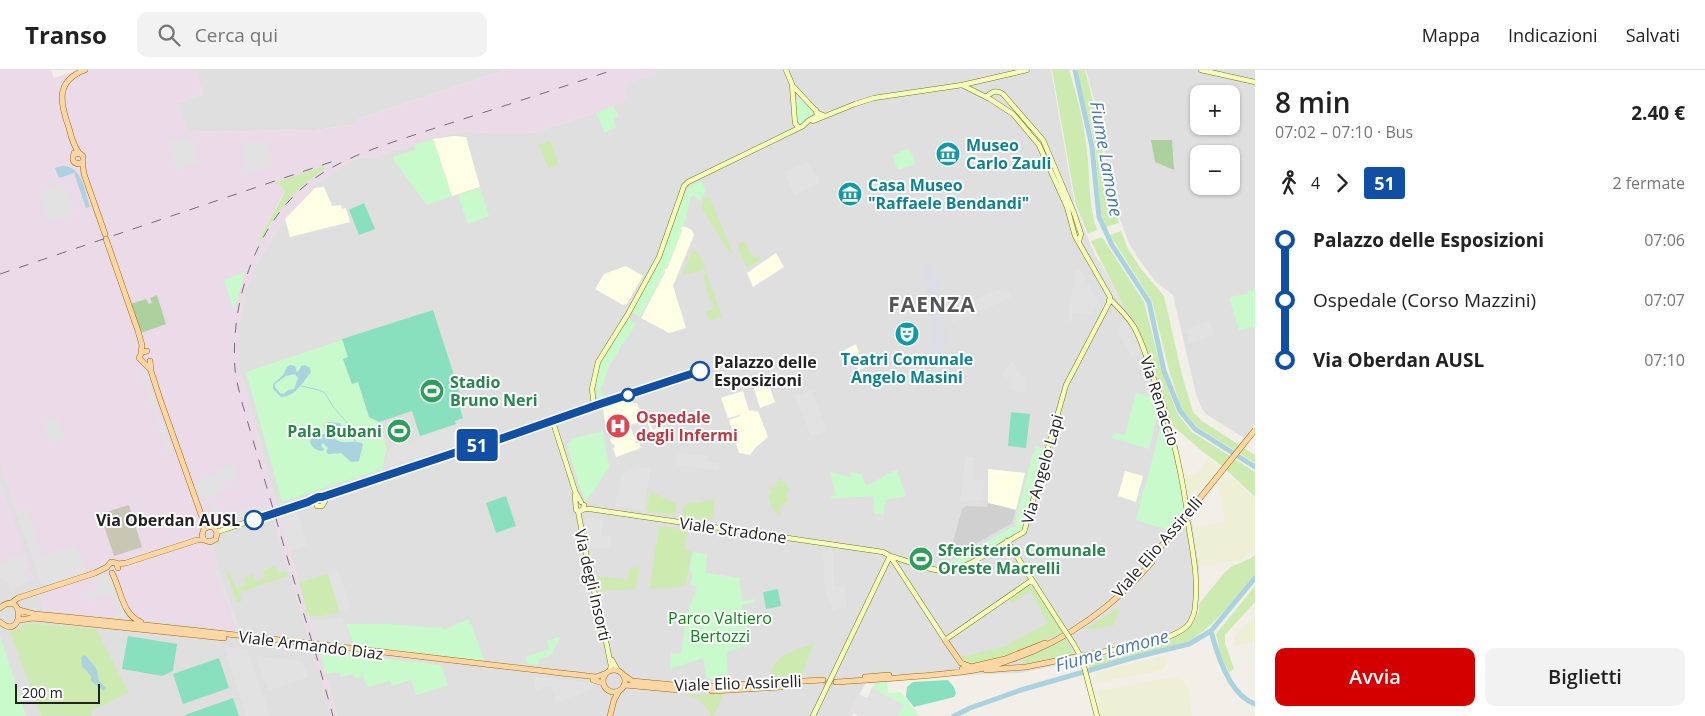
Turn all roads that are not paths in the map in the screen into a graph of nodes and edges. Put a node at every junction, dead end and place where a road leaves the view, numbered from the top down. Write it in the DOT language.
graph roads {
  1 [pos="85,70"];
  2 [pos="786,70"];
  3 [pos="1027,70"];
  4 [pos="1201,70"];
  5 [pos="1255,82"];
  6 [pos="792,84"];
  7 [pos="962,84"];
  8 [pos="804,97"];
  9 [pos="988,98"];
  10 [pos="793,101"];
  11 [pos="816,110"];
  12 [pos="825,116"];
  13 [pos="795,123"];
  14 [pos="801,127"];
  15 [pos="787,133"];
  16 [pos="76,154"];
  17 [pos="80,163"];
  18 [pos="1078,235"];
  19 [pos="1110,300"];
  20 [pos="142,345"];
  21 [pos="147,351"];
  22 [pos="141,353"];
  23 [pos="147,362"];
  24 [pos="552,420"];
  25 [pos="1255,430"];
  26 [pos="1255,435"];
  27 [pos="323,498"];
  28 [pos="315,500"];
  29 [pos="581,507"];
  30 [pos="1187,511"];
  31 [pos="202,517"];
  32 [pos="1188,523"];
  33 [pos="210,526"];
  34 [pos="204,529"];
  35 [pos="217,532"];
  36 [pos="203,538"];
  37 [pos="1007,542"];
  38 [pos="890,556"];
  39 [pos="904,560"];
  40 [pos="1151,561"];
  41 [pos="898,568"];
  42 [pos="113,569"];
  43 [pos="1032,580"];
  44 [pos="50,588"];
  45 [pos="10,604"];
  46 [pos="0,608"];
  47 [pos="18,608"];
  48 [pos="19,620"];
  49 [pos="0,622"];
  50 [pos="148,624"];
  51 [pos="223,636"];
  52 [pos="945,640"];
  53 [pos="608,651"];
  54 [pos="1025,656"];
  55 [pos="957,658"];
  56 [pos="1081,658"];
  57 [pos="1026,667"];
  58 [pos="511,668"];
  59 [pos="972,669"];
  60 [pos="610,670"];
  61 [pos="617,670"];
  62 [pos="953,670"];
  63 [pos="604,674"];
  64 [pos="625,676"];
  65 [pos="603,682"];
  66 [pos="625,684"];
  67 [pos="619,691"];
  68 [pos="611,692"];
  69 [pos="612,707"];
  70 [pos="610,716"];
  71 [pos="813,716"];
  72 [pos="1097,716"];
  1 -- 16 [label="main road"];
  2 -- 6 [label="street"];
  3 -- 7 [label="street"];
  4 -- 5 [label="street"];
  6 -- 8 [label="street"];
  6 -- 10 [label="street"];
  7 -- 9 [label="street"];
  7 -- 12 [label="street"];
  8 -- 10 [label="street"];
  8 -- 11 [label="street"];
  9 -- 18 [label="street"];
  9 -- 18 [label="street"];
  10 -- 13 [label="street"];
  11 -- 12 [label="street"];
  11 -- 14 [label="street"];
  12 -- 14 [label="street"];
  13 -- 14 [label="street"];
  13 -- 15 [label="street"];
  14 -- 15 [label="street"];
  15 -- 24 [label="street"];
  16 -- 17 [label="main road"];
  16 -- 17 [label="main road"];
  17 -- 20 [label="main road"];
  18 -- 19 [label="street, Via Renaccio"];
  19 -- 30 [label="street, Via Renaccio"];
  19 -- 37 [label="street, Via Angelo Lapi"];
  20 -- 21 [label="main road"];
  20 -- 22 [label="main road"];
  21 -- 22 [label="main road"];
  21 -- 23 [label="main road"];
  22 -- 23 [label="main road"];
  23 -- 31 [label="main road"];
  24 -- 27 [label="street"];
  24 -- 29 [label="street"];
  25 -- 40 [label="main road, Viale Elio Assirelli, bridge"];
  26 -- 40 [label="main road, Viale Elio Assirelli, bridge"];
  27 -- 28 [label="street"];
  27 -- 28 [label="street"];
  28 -- 35 [label="street"];
  29 -- 38 [label="street, Viale Stradone"];
  29 -- 53 [label="street, Via degli Insorti"];
  31 -- 33 [label="main road"];
  31 -- 34 [label="main road"];
  32 -- 56 [label="street"];
  33 -- 34 [label="main road"];
  33 -- 35 [label="main road"];
  34 -- 36 [label="main road"];
  35 -- 36 [label="main road"];
  36 -- 42 [label="main road"];
  37 -- 39 [label="street, Via Angelo Lapi"];
  37 -- 43 [label="street"];
  38 -- 39 [label="street, Via Angelo Lapi"];
  38 -- 41 [label="street"];
  38 -- 71 [label="street"];
  39 -- 41 [label="street"];
  40 -- 54 [label="main road, Viale Elio Assirelli"];
  40 -- 59 [label="main road, Viale Elio Assirelli"];
  41 -- 52 [label="street"];
  42 -- 44 [label="main road"];
  42 -- 50 [label="main road"];
  43 -- 52 [label="street"];
  43 -- 56 [label="street, bridge"];
  44 -- 45 [label="main road"];
  44 -- 47 [label="main road"];
  45 -- 46 [label="main road"];
  45 -- 47 [label="main road, Viale Armando Diaz"];
  47 -- 48 [label="main road"];
  47 -- 50 [label="main road, Viale Armando Diaz"];
  48 -- 49 [label="main road, Viale Armando Diaz"];
  48 -- 51 [label="main road, Viale Armando Diaz"];
  50 -- 51 [label="main road, Viale Armando Diaz"];
  51 -- 58 [label="main road, Viale Armando Diaz"];
  52 -- 55 [label="main road"];
  53 -- 60 [label="street, Via degli Insorti"];
  53 -- 61 [label="street, Via degli Insorti"];
  54 -- 57 [label="main road"];
  54 -- 59 [label="main road, Viale Elio Assirelli"];
  55 -- 59 [label="main road"];
  55 -- 62 [label="main road"];
  56 -- 57 [label="main road"];
  56 -- 72 [label="street"];
  57 -- 59 [label="main road"];
  58 -- 63 [label="main road, Viale Armando Diaz"];
  58 -- 65 [label="main road, Viale Armando Diaz"];
  59 -- 62 [label="main road, Viale Elio Assirelli"];
  59 -- 62 [label="main road, Viale Elio Assirelli"];
  60 -- 61 [label="main road"];
  60 -- 63 [label="main road"];
  61 -- 64 [label="main road"];
  63 -- 65 [label="main road"];
  64 -- 66 [label="main road"];
  64 -- 66 [label="main road, Viale Elio Assirelli"];
  65 -- 68 [label="main road"];
  66 -- 67 [label="main road"];
  67 -- 68 [label="main road"];
  67 -- 69 [label="main road"];
  68 -- 69 [label="main road"];
  69 -- 70 [label="main road"];
}
